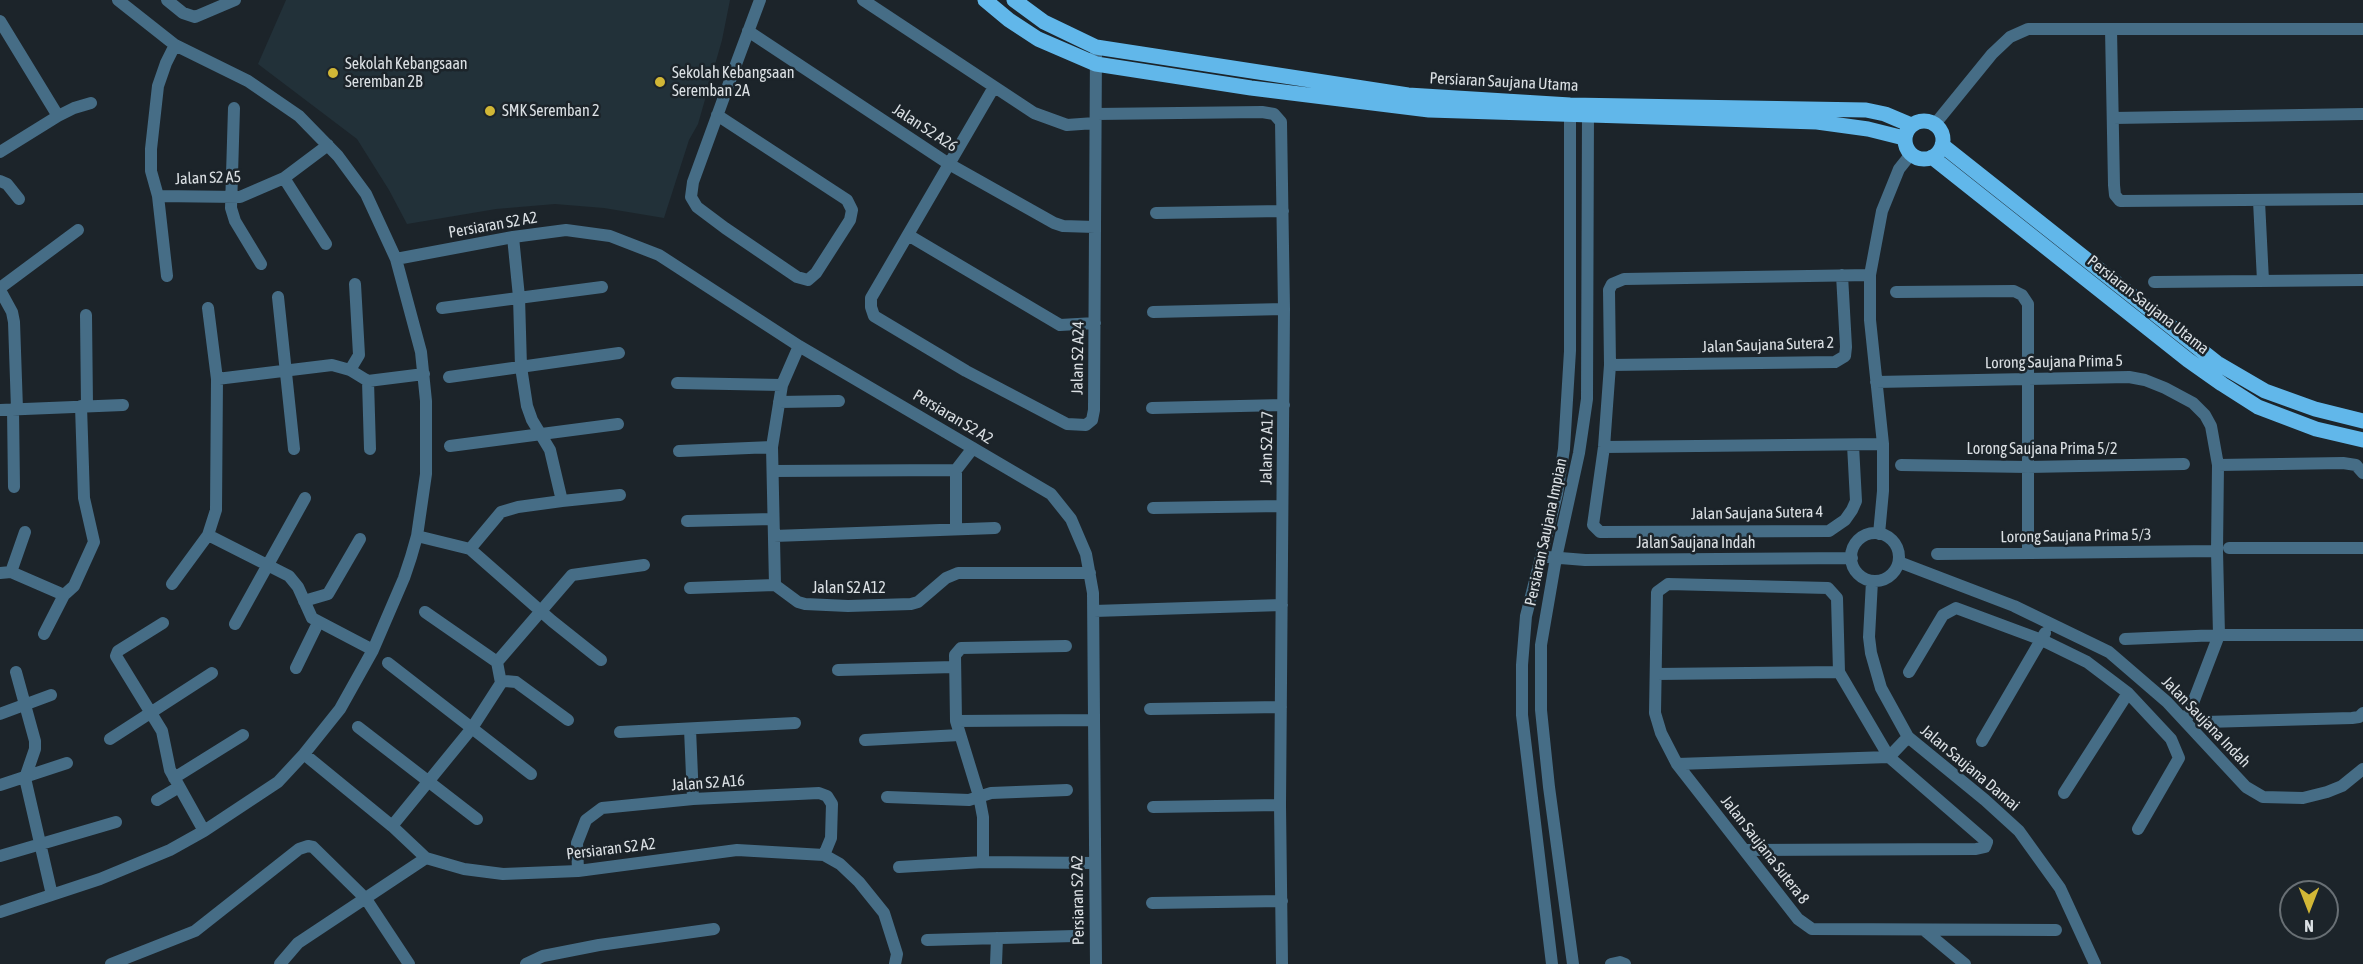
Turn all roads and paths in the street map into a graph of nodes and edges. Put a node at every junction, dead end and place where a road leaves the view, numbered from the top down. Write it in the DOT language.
graph roads {
  1 [pos="118,0"];
  2 [pos="167,0"];
  3 [pos="235,0"];
  4 [pos="760,0"];
  5 [pos="863,0"];
  6 [pos="985,0"];
  7 [pos="1014,0"];
  8 [pos="0,21"];
  9 [pos="2111,29"];
  10 [pos="2363,29"];
  11 [pos="748,32"];
  12 [pos="176,45"];
  13 [pos="1096,47"];
  14 [pos="1096,64"];
  15 [pos="994,87"];
  16 [pos="91,103"];
  17 [pos="234,108"];
  18 [pos="1570,110"];
  19 [pos="1588,110"];
  20 [pos="2363,114"];
  21 [pos="717,115"];
  22 [pos="58,116"];
  23 [pos="1096,118"];
  24 [pos="2113,118"];
  25 [pos="1935,124"];
  26 [pos="1907,132"];
  27 [pos="328,145"];
  28 [pos="1942,145"];
  29 [pos="0,152"];
  30 [pos="1911,154"];
  31 [pos="1932,157"];
  32 [pos="949,164"];
  33 [pos="284,178"];
  34 [pos="0,181"];
  35 [pos="158,196"];
  36 [pos="230,197"];
  37 [pos="19,199"];
  38 [pos="2363,199"];
  39 [pos="2259,201"];
  40 [pos="1282,211"];
  41 [pos="1156,213"];
  42 [pos="1095,227"];
  43 [pos="78,230"];
  44 [pos="908,235"];
  45 [pos="513,237"];
  46 [pos="326,244"];
  47 [pos="396,258"];
  48 [pos="261,264"];
  49 [pos="1842,275"];
  50 [pos="1870,275"];
  51 [pos="167,276"];
  52 [pos="2263,280"];
  53 [pos="2363,280"];
  54 [pos="2154,282"];
  55 [pos="355,284"];
  56 [pos="602,287"];
  57 [pos="0,289"];
  58 [pos="1896,292"];
  59 [pos="278,297"];
  60 [pos="519,297"];
  61 [pos="208,308"];
  62 [pos="442,309"];
  63 [pos="1284,309"];
  64 [pos="1153,312"];
  65 [pos="86,315"];
  66 [pos="1095,324"];
  67 [pos="799,346"];
  68 [pos="619,353"];
  69 [pos="1610,365"];
  70 [pos="521,367"];
  71 [pos="286,369"];
  72 [pos="350,370"];
  73 [pos="423,374"];
  74 [pos="449,377"];
  75 [pos="2029,378"];
  76 [pos="217,379"];
  77 [pos="368,381"];
  78 [pos="1876,382"];
  79 [pos="676,383"];
  80 [pos="782,385"];
  81 [pos="839,401"];
  82 [pos="778,402"];
  83 [pos="123,405"];
  84 [pos="1284,405"];
  85 [pos="84,406"];
  86 [pos="1152,408"];
  87 [pos="10,409"];
  88 [pos="2363,421"];
  89 [pos="618,424"];
  90 [pos="541,435"];
  91 [pos="2363,440"];
  92 [pos="1883,444"];
  93 [pos="450,446"];
  94 [pos="1853,446"];
  95 [pos="772,447"];
  96 [pos="1604,447"];
  97 [pos="973,448"];
  98 [pos="294,449"];
  99 [pos="370,449"];
  100 [pos="678,451"];
  101 [pos="2184,464"];
  102 [pos="1901,465"];
  103 [pos="2218,465"];
  104 [pos="2028,467"];
  105 [pos="956,470"];
  106 [pos="773,471"];
  107 [pos="2363,473"];
  108 [pos="14,487"];
  109 [pos="620,495"];
  110 [pos="305,498"];
  111 [pos="562,501"];
  112 [pos="1282,506"];
  113 [pos="1153,508"];
  114 [pos="773,519"];
  115 [pos="687,520"];
  116 [pos="995,528"];
  117 [pos="956,529"];
  118 [pos="25,532"];
  119 [pos="1879,534"];
  120 [pos="208,535"];
  121 [pos="417,536"];
  122 [pos="774,536"];
  123 [pos="360,539"];
  124 [pos="2229,548"];
  125 [pos="2363,548"];
  126 [pos="470,549"];
  127 [pos="2217,551"];
  128 [pos="2028,553"];
  129 [pos="1936,554"];
  130 [pos="1541,556"];
  131 [pos="1556,558"];
  132 [pos="1852,558"];
  133 [pos="1899,562"];
  134 [pos="269,565"];
  135 [pos="644,565"];
  136 [pos="5,572"];
  137 [pos="1090,573"];
  138 [pos="1872,581"];
  139 [pos="172,584"];
  140 [pos="775,585"];
  141 [pos="690,588"];
  142 [pos="64,595"];
  143 [pos="304,601"];
  144 [pos="1282,605"];
  145 [pos="1094,610"];
  146 [pos="541,611"];
  147 [pos="425,612"];
  148 [pos="163,622"];
  149 [pos="2050,622"];
  150 [pos="318,623"];
  151 [pos="236,624"];
  152 [pos="44,633"];
  153 [pos="2219,635"];
  154 [pos="2363,635"];
  155 [pos="2043,639"];
  156 [pos="2125,639"];
  157 [pos="1066,645"];
  158 [pos="373,650"];
  159 [pos="601,660"];
  160 [pos="497,662"];
  161 [pos="388,663"];
  162 [pos="954,667"];
  163 [pos="296,668"];
  164 [pos="838,669"];
  165 [pos="16,672"];
  166 [pos="1839,672"];
  167 [pos="1909,672"];
  168 [pos="212,673"];
  169 [pos="1656,674"];
  170 [pos="501,683"];
  171 [pos="2128,693"];
  172 [pos="51,695"];
  173 [pos="26,705"];
  174 [pos="1281,707"];
  175 [pos="1150,709"];
  176 [pos="2363,713"];
  177 [pos="0,714"];
  178 [pos="151,714"];
  179 [pos="568,720"];
  180 [pos="1094,720"];
  181 [pos="2186,721"];
  182 [pos="956,722"];
  183 [pos="2205,722"];
  184 [pos="795,723"];
  185 [pos="358,727"];
  186 [pos="472,728"];
  187 [pos="690,729"];
  188 [pos="620,732"];
  189 [pos="243,735"];
  190 [pos="960,735"];
  191 [pos="1908,738"];
  192 [pos="110,740"];
  193 [pos="866,740"];
  194 [pos="1982,741"];
  195 [pos="304,754"];
  196 [pos="1889,757"];
  197 [pos="67,764"];
  198 [pos="1677,764"];
  199 [pos="2363,768"];
  200 [pos="531,774"];
  201 [pos="26,778"];
  202 [pos="428,782"];
  203 [pos="176,783"];
  204 [pos="0,785"];
  205 [pos="1067,790"];
  206 [pos="2064,794"];
  207 [pos="979,796"];
  208 [pos="887,797"];
  209 [pos="693,799"];
  210 [pos="157,800"];
  211 [pos="1280,805"];
  212 [pos="1153,807"];
  213 [pos="477,819"];
  214 [pos="116,822"];
  215 [pos="392,826"];
  216 [pos="2138,829"];
  217 [pos="204,831"];
  218 [pos="39,844"];
  219 [pos="1745,850"];
  220 [pos="824,855"];
  221 [pos="0,856"];
  222 [pos="426,858"];
  223 [pos="983,862"];
  224 [pos="1094,863"];
  225 [pos="899,867"];
  226 [pos="578,871"];
  227 [pos="52,895"];
  228 [pos="366,899"];
  229 [pos="1282,901"];
  230 [pos="1152,903"];
  231 [pos="0,912"];
  232 [pos="714,929"];
  233 [pos="1924,930"];
  234 [pos="2056,930"];
  235 [pos="1075,936"];
  236 [pos="997,938"];
  237 [pos="927,940"];
  238 [pos="111,964"];
  239 [pos="280,964"];
  240 [pos="409,964"];
  241 [pos="526,964"];
  242 [pos="895,964"];
  243 [pos="996,964"];
  244 [pos="1096,964"];
  245 [pos="1282,964"];
  246 [pos="1552,964"];
  247 [pos="1574,964"];
  248 [pos="1611,964"];
  249 [pos="1625,964"];
  250 [pos="1965,964"];
  251 [pos="2095,964"];
  1 -- 12 [label="street"];
  2 -- 3 [label="street"];
  4 -- 11 [label="street"];
  5 -- 15 [label="street, Jalan S2 A17"];
  6 -- 14 [label="main road, Persiaran Saujana Utama"];
  7 -- 13 [label="main road, Persiaran Saujana Utama"];
  8 -- 22 [label="street"];
  9 -- 10 [label="street"];
  9 -- 24 [label="street"];
  9 -- 25 [label="street"];
  11 -- 21 [label="street"];
  11 -- 32 [label="street, Jalan S2 A26"];
  12 -- 27 [label="street"];
  12 -- 35 [label="street, Jalan S2 A5"];
  13 -- 14 [label="street, Jalan S2 A24"];
  13 -- 18 [label="main road, Persiaran Saujana Utama"];
  14 -- 18 [label="main road, Persiaran Saujana Utama"];
  14 -- 23 [label="street, Jalan S2 A24"];
  15 -- 23 [label="street, Jalan S2 A17"];
  15 -- 32 [label="street"];
  16 -- 22 [label="street"];
  17 -- 36 [label="street"];
  18 -- 19 [label="main road, Persiaran Saujana Utama"];
  18 -- 130 [label="street, Persiaran Saujana Impian"];
  19 -- 26 [label="main road, Persiaran Saujana Utama"];
  19 -- 131 [label="street, Persiaran Saujana Impian"];
  20 -- 24 [label="street"];
  21 -- 21 [label="street"];
  22 -- 29 [label="street"];
  23 -- 40 [label="street, Jalan S2 A17"];
  23 -- 42 [label="street, Jalan S2 A24"];
  24 -- 39 [label="street"];
  25 -- 26 [label="main road"];
  25 -- 28 [label="main road"];
  26 -- 30 [label="main road"];
  27 -- 33 [label="street, Jalan S2 A5"];
  27 -- 47 [label="street"];
  28 -- 31 [label="main road"];
  28 -- 88 [label="main road, Persiaran Saujana Utama"];
  30 -- 31 [label="main road"];
  30 -- 50 [label="street"];
  31 -- 91 [label="main road, Persiaran Saujana Utama"];
  32 -- 42 [label="street, Jalan S2 A26"];
  32 -- 44 [label="street"];
  33 -- 36 [label="street, Jalan S2 A5"];
  33 -- 46 [label="street"];
  34 -- 37 [label="street"];
  35 -- 36 [label="street, Jalan S2 A5"];
  35 -- 51 [label="street"];
  36 -- 48 [label="street"];
  38 -- 39 [label="street"];
  39 -- 52 [label="street"];
  40 -- 41 [label="street"];
  40 -- 63 [label="street, Jalan S2 A17"];
  42 -- 66 [label="street, Jalan S2 A24"];
  43 -- 57 [label="street"];
  44 -- 66 [label="street"];
  44 -- 66 [label="street, Jalan S2 A24"];
  45 -- 47 [label="street, Persiaran S2 A2"];
  45 -- 60 [label="street"];
  45 -- 67 [label="street, Persiaran S2 A2"];
  47 -- 73 [label="street"];
  49 -- 50 [label="street"];
  49 -- 69 [label="street"];
  49 -- 69 [label="street, Jalan Saujana Sutera 2"];
  50 -- 78 [label="street"];
  52 -- 53 [label="street"];
  52 -- 54 [label="street"];
  55 -- 72 [label="street"];
  56 -- 60 [label="street"];
  57 -- 87 [label="street"];
  58 -- 75 [label="street"];
  59 -- 71 [label="street"];
  60 -- 62 [label="street"];
  60 -- 70 [label="street"];
  61 -- 76 [label="street"];
  63 -- 64 [label="street"];
  63 -- 84 [label="street, Jalan S2 A17"];
  65 -- 85 [label="street"];
  67 -- 80 [label="street"];
  67 -- 97 [label="street, Persiaran S2 A2"];
  68 -- 70 [label="street"];
  69 -- 96 [label="street"];
  70 -- 74 [label="street"];
  70 -- 90 [label="street"];
  71 -- 72 [label="street"];
  71 -- 76 [label="street"];
  71 -- 98 [label="street"];
  72 -- 77 [label="street"];
  73 -- 77 [label="street"];
  73 -- 121 [label="street"];
  75 -- 78 [label="street, Lorong Saujana Prima 5"];
  75 -- 103 [label="street, Lorong Saujana Prima 5"];
  75 -- 104 [label="street"];
  76 -- 120 [label="street"];
  77 -- 99 [label="street"];
  78 -- 92 [label="street"];
  79 -- 80 [label="street"];
  80 -- 82 [label="street"];
  81 -- 82 [label="street"];
  82 -- 95 [label="street"];
  83 -- 85 [label="street"];
  84 -- 86 [label="street"];
  84 -- 112 [label="street, Jalan S2 A17"];
  85 -- 87 [label="street"];
  85 -- 142 [label="street"];
  87 -- 108 [label="street"];
  89 -- 90 [label="street"];
  90 -- 93 [label="street"];
  90 -- 111 [label="street"];
  92 -- 94 [label="street"];
  92 -- 119 [label="street"];
  94 -- 96 [label="street"];
  94 -- 96 [label="street, Jalan Saujana Sutera 4"];
  95 -- 100 [label="street"];
  95 -- 106 [label="street"];
  97 -- 105 [label="street"];
  97 -- 137 [label="street, Persiaran S2 A2"];
  101 -- 104 [label="street, Lorong Saujana Prima 5/2"];
  102 -- 104 [label="street, Lorong Saujana Prima 5/2"];
  103 -- 107 [label="street"];
  103 -- 127 [label="street, Lorong Saujana Prima 5"];
  104 -- 128 [label="street"];
  105 -- 106 [label="street"];
  105 -- 117 [label="street"];
  106 -- 114 [label="street"];
  109 -- 111 [label="street"];
  110 -- 134 [label="street"];
  111 -- 126 [label="street"];
  112 -- 113 [label="street"];
  112 -- 144 [label="street, Jalan S2 A17"];
  114 -- 115 [label="street"];
  114 -- 122 [label="street"];
  116 -- 117 [label="street"];
  117 -- 122 [label="street"];
  118 -- 136 [label="street"];
  119 -- 132 [label="street"];
  119 -- 133 [label="street"];
  120 -- 134 [label="street"];
  120 -- 139 [label="street"];
  121 -- 126 [label="street"];
  121 -- 158 [label="street"];
  122 -- 140 [label="street"];
  123 -- 143 [label="street"];
  124 -- 125 [label="street"];
  126 -- 146 [label="street"];
  127 -- 128 [label="street, Lorong Saujana Prima 5/3"];
  127 -- 153 [label="street, Lorong Saujana Prima 5"];
  128 -- 129 [label="street, Lorong Saujana Prima 5/3"];
  130 -- 131 [label="street, Jalan Saujana Indah"];
  130 -- 246 [label="street, Persiaran Saujana Impian"];
  131 -- 132 [label="street, Jalan Saujana Indah"];
  131 -- 247 [label="street, Persiaran Saujana Impian"];
  132 -- 138 [label="street"];
  133 -- 138 [label="street"];
  133 -- 149 [label="street, Jalan Saujana Indah"];
  134 -- 143 [label="street"];
  134 -- 151 [label="street"];
  135 -- 146 [label="street"];
  136 -- 142 [label="street"];
  137 -- 140 [label="street, Jalan S2 A12"];
  137 -- 145 [label="street, Persiaran S2 A2"];
  138 -- 191 [label="street, Jalan Saujana Damai"];
  140 -- 141 [label="street"];
  142 -- 152 [label="street"];
  143 -- 150 [label="street"];
  144 -- 145 [label="street"];
  144 -- 174 [label="street, Jalan S2 A17"];
  145 -- 180 [label="street, Persiaran S2 A2"];
  146 -- 159 [label="street"];
  146 -- 160 [label="street"];
  147 -- 160 [label="street"];
  148 -- 178 [label="street"];
  149 -- 155 [label="street"];
  149 -- 181 [label="street, Jalan Saujana Indah"];
  150 -- 158 [label="street"];
  150 -- 163 [label="street"];
  153 -- 154 [label="street"];
  153 -- 156 [label="street"];
  153 -- 181 [label="street"];
  155 -- 167 [label="street"];
  155 -- 171 [label="street"];
  155 -- 194 [label="street"];
  157 -- 162 [label="street"];
  158 -- 195 [label="street"];
  160 -- 170 [label="street"];
  161 -- 186 [label="street"];
  162 -- 164 [label="street"];
  162 -- 182 [label="street"];
  165 -- 173 [label="street"];
  166 -- 169 [label="street"];
  166 -- 169 [label="street, Jalan Saujana Sutera 8"];
  166 -- 196 [label="street"];
  168 -- 178 [label="street"];
  169 -- 198 [label="street, Jalan Saujana Sutera 8"];
  170 -- 179 [label="street"];
  170 -- 186 [label="street"];
  171 -- 206 [label="street"];
  171 -- 216 [label="street"];
  172 -- 173 [label="street"];
  173 -- 177 [label="street"];
  173 -- 201 [label="street"];
  174 -- 175 [label="street"];
  174 -- 211 [label="street, Jalan S2 A17"];
  176 -- 183 [label="street"];
  178 -- 192 [label="street"];
  178 -- 203 [label="street"];
  180 -- 182 [label="street"];
  180 -- 224 [label="street, Persiaran S2 A2"];
  181 -- 199 [label="street, Jalan Saujana Indah"];
  182 -- 190 [label="street"];
  184 -- 187 [label="street"];
  185 -- 202 [label="street"];
  186 -- 200 [label="street"];
  186 -- 202 [label="street"];
  187 -- 188 [label="street"];
  187 -- 209 [label="street"];
  189 -- 203 [label="street"];
  190 -- 193 [label="street"];
  190 -- 207 [label="street"];
  191 -- 196 [label="street"];
  191 -- 251 [label="street, Jalan Saujana Damai"];
  195 -- 215 [label="street, Persiaran S2 A2"];
  195 -- 217 [label="street"];
  196 -- 198 [label="street"];
  196 -- 219 [label="street"];
  197 -- 201 [label="street"];
  198 -- 219 [label="street, Jalan Saujana Sutera 8"];
  201 -- 204 [label="street"];
  201 -- 218 [label="street"];
  202 -- 213 [label="street"];
  202 -- 215 [label="street"];
  203 -- 210 [label="street"];
  203 -- 217 [label="street"];
  205 -- 207 [label="street"];
  207 -- 208 [label="street"];
  207 -- 223 [label="street"];
  209 -- 220 [label="street, Jalan S2 A16"];
  209 -- 226 [label="street, Jalan S2 A16"];
  211 -- 212 [label="street"];
  211 -- 229 [label="street, Jalan S2 A17"];
  214 -- 218 [label="street"];
  215 -- 222 [label="street, Persiaran S2 A2"];
  217 -- 227 [label="street"];
  218 -- 221 [label="street"];
  218 -- 227 [label="street"];
  219 -- 233 [label="street, Jalan Saujana Sutera 8"];
  220 -- 226 [label="street, Persiaran S2 A2"];
  220 -- 242 [label="street"];
  222 -- 226 [label="street, Persiaran S2 A2"];
  222 -- 228 [label="street"];
  223 -- 224 [label="street"];
  223 -- 225 [label="street"];
  224 -- 244 [label="street, Persiaran S2 A2"];
  227 -- 231 [label="street"];
  228 -- 238 [label="street"];
  228 -- 239 [label="street"];
  228 -- 240 [label="street"];
  229 -- 230 [label="street"];
  229 -- 245 [label="street, Jalan S2 A17"];
  232 -- 241 [label="street"];
  233 -- 234 [label="street, Jalan Saujana Sutera 8"];
  233 -- 250 [label="street"];
  235 -- 236 [label="street"];
  236 -- 237 [label="street"];
  236 -- 243 [label="street"];
  248 -- 249 [label="street"];
}
